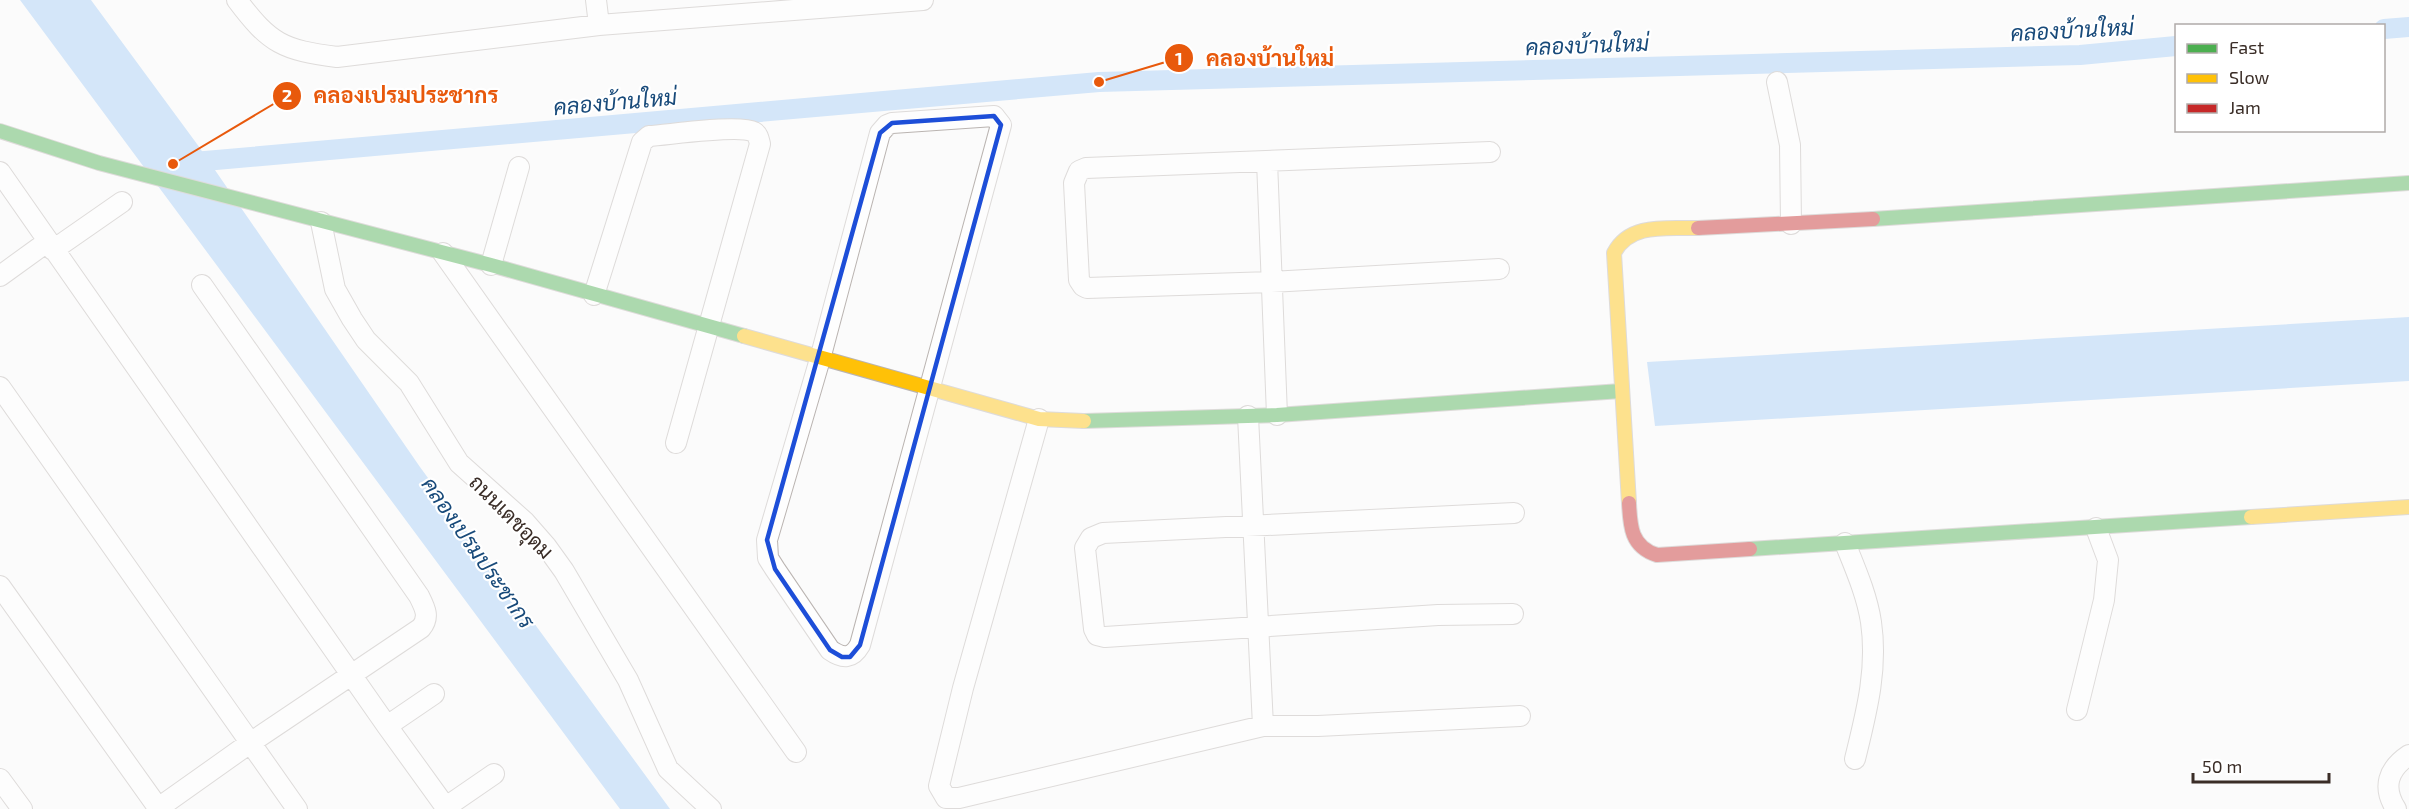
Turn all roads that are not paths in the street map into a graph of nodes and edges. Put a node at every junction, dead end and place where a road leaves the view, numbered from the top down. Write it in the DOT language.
graph roads {
  1 [pos="237,0"];
  2 [pos="596,0"];
  3 [pos="923,0"];
  4 [pos="599,25"];
  5 [pos="1777,82"];
  6 [pos="0,131"];
  7 [pos="1490,152"];
  8 [pos="1267,161"];
  9 [pos="519,167"];
  10 [pos="0,172"];
  11 [pos="2409,183"];
  12 [pos="122,202"];
  13 [pos="321,222"];
  14 [pos="1791,224"];
  15 [pos="50,246"];
  16 [pos="443,253"];
  17 [pos="490,265"];
  18 [pos="1499,269"];
  19 [pos="0,276"];
  20 [pos="1271,282"];
  21 [pos="202,285"];
  22 [pos="594,295"];
  23 [pos="708,326"];
  24 [pos="820,359"];
  25 [pos="0,387"];
  26 [pos="928,388"];
  27 [pos="1621,392"];
  28 [pos="1277,415"];
  29 [pos="1248,416"];
  30 [pos="1039,419"];
  31 [pos="676,443"];
  32 [pos="2409,507"];
  33 [pos="1514,513"];
  34 [pos="1253,527"];
  35 [pos="2097,528"];
  36 [pos="1845,543"];
  37 [pos="0,586"];
  38 [pos="1513,614"];
  39 [pos="1259,627"];
  40 [pos="351,675"];
  41 [pos="434,694"];
  42 [pos="2077,710"];
  43 [pos="1520,716"];
  44 [pos="387,726"];
  45 [pos="1263,726"];
  46 [pos="250,743"];
  47 [pos="796,752"];
  48 [pos="2409,755"];
  49 [pos="1855,759"];
  50 [pos="494,774"];
  51 [pos="0,779"];
  52 [pos="447,808"];
  53 [pos="22,809"];
  54 [pos="158,809"];
  55 [pos="297,809"];
  56 [pos="711,809"];
  57 [pos="2396,809"];
  1 -- 4 [label="street"];
  2 -- 4 [label="street"];
  3 -- 4 [label="street"];
  5 -- 14 [label="street"];
  6 -- 13 [label="street"];
  7 -- 8 [label="street"];
  8 -- 20 [label="street"];
  8 -- 20 [label="street"];
  9 -- 17 [label="street"];
  10 -- 15 [label="street"];
  11 -- 14 [label="street"];
  12 -- 15 [label="street"];
  13 -- 16 [label="street"];
  13 -- 56 [label="street, ถนนเดชอุดม"];
  14 -- 27 [label="street"];
  15 -- 19 [label="street"];
  15 -- 40 [label="street"];
  16 -- 17 [label="street"];
  16 -- 47 [label="street"];
  17 -- 22 [label="street"];
  18 -- 20 [label="street"];
  20 -- 28 [label="street"];
  21 -- 40 [label="street"];
  22 -- 23 [label="street"];
  22 -- 23 [label="street"];
  23 -- 24 [label="street"];
  23 -- 31 [label="street"];
  24 -- 26 [label="street"];
  24 -- 26 [label="street"];
  24 -- 26 [label="street"];
  25 -- 46 [label="street"];
  26 -- 30 [label="street"];
  27 -- 28 [label="street"];
  27 -- 36 [label="street"];
  28 -- 29 [label="street"];
  29 -- 30 [label="street"];
  29 -- 34 [label="street"];
  30 -- 45 [label="street"];
  32 -- 35 [label="street"];
  33 -- 34 [label="street"];
  34 -- 39 [label="street"];
  34 -- 39 [label="street"];
  35 -- 36 [label="street"];
  35 -- 42 [label="street"];
  36 -- 49 [label="street"];
  37 -- 54 [label="street"];
  38 -- 39 [label="street"];
  39 -- 45 [label="street"];
  40 -- 44 [label="street"];
  40 -- 46 [label="street"];
  41 -- 44 [label="street"];
  43 -- 45 [label="street"];
  44 -- 52 [label="street"];
  46 -- 54 [label="street"];
  46 -- 55 [label="street"];
  48 -- 57 [label="street"];
  50 -- 52 [label="street"];
  51 -- 53 [label="street"];
}
